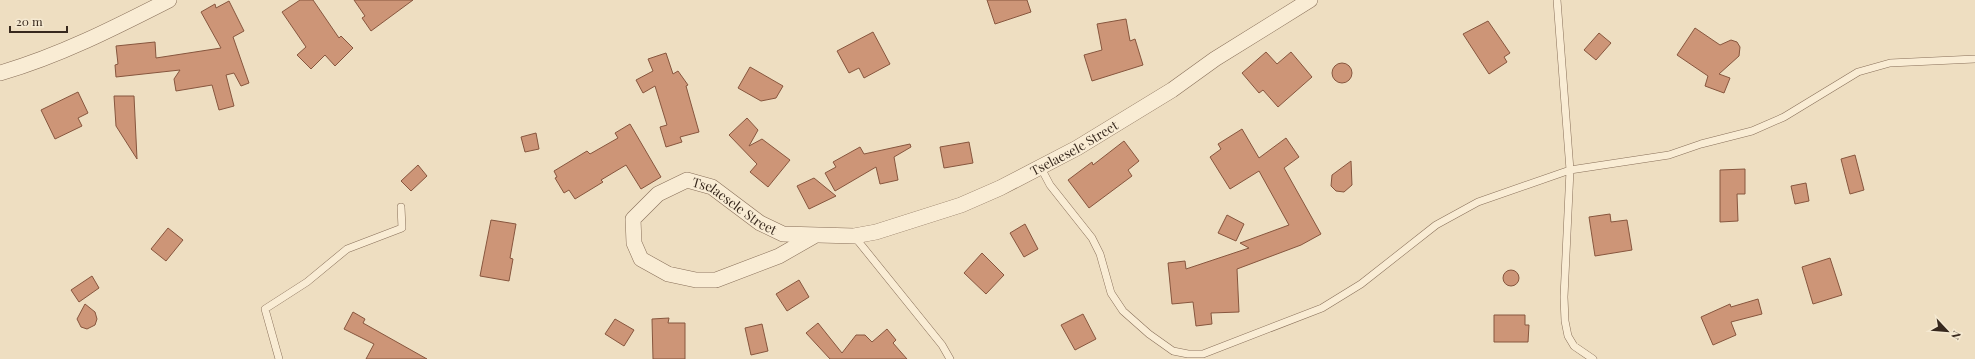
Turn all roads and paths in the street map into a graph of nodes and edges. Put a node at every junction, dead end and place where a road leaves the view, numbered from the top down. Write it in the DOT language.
graph roads {
  1 [pos="169,0"];
  2 [pos="1310,0"];
  3 [pos="1557,0"];
  4 [pos="1975,59"];
  5 [pos="0,73"];
  6 [pos="1041,168"];
  7 [pos="1570,170"];
  8 [pos="402,207"];
  9 [pos="814,236"];
  10 [pos="854,236"];
  11 [pos="279,359"];
  12 [pos="950,359"];
  13 [pos="1593,359"];
  1 -- 5 [label="street"];
  2 -- 6 [label="street, Tselaesele Street"];
  3 -- 7 [label="lane"];
  4 -- 7 [label="lane"];
  6 -- 7 [label="lane"];
  6 -- 10 [label="street, Tselaesele Street"];
  7 -- 13 [label="lane"];
  8 -- 11 [label="lane"];
  9 -- 9 [label="street, Tselaesele Street"];
  9 -- 10 [label="street, Tselaesele Street"];
  10 -- 12 [label="lane"];
}
